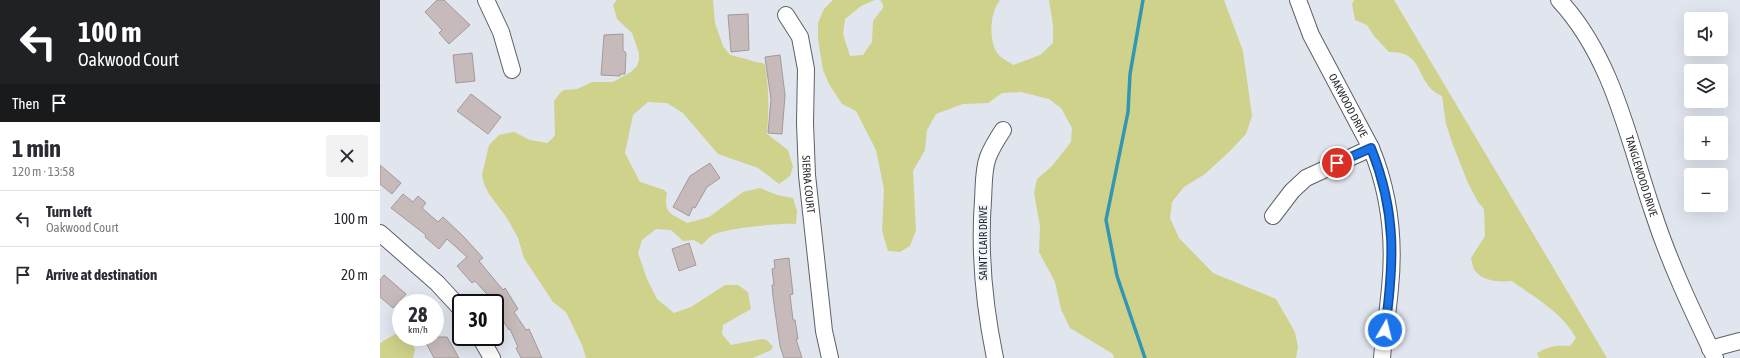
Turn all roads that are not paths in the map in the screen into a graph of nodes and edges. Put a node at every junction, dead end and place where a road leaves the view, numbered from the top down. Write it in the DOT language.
graph roads {
  1 [pos="486,0"];
  2 [pos="1298,0"];
  3 [pos="1559,0"];
  4 [pos="786,15"];
  5 [pos="512,70"];
  6 [pos="1003,130"];
  7 [pos="1371,148"];
  8 [pos="1273,216"];
  9 [pos="381,235"];
  10 [pos="452,299"];
  11 [pos="1740,341"];
  12 [pos="485,346"];
  13 [pos="1712,353"];
  14 [pos="492,358"];
  15 [pos="830,358"];
  16 [pos="995,358"];
  17 [pos="1382,358"];
  1 -- 5 [label="street"];
  2 -- 7 [label="street, OAKWOOD DRIVE"];
  3 -- 13 [label="street, TANGLEWOOD DRIVE"];
  4 -- 15 [label="street, SIERRA COURT"];
  6 -- 16 [label="street, SAINT CLAIR DRIVE"];
  7 -- 8 [label="street"];
  7 -- 17 [label="street, OAKWOOD DRIVE"];
  9 -- 10 [label="street"];
  11 -- 13 [label="street"];
  12 -- 14 [label="street"];
}
